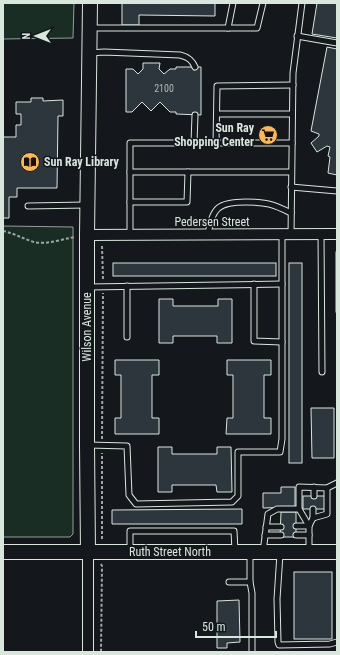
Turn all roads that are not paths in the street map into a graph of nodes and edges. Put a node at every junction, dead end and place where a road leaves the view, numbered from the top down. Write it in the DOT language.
graph roads {
  1 [pos="90,3"];
  2 [pos="233,3"];
  3 [pos="263,3"];
  4 [pos="302,3"];
  5 [pos="90,28"];
  6 [pos="228,28"];
  7 [pos="298,36"];
  8 [pos="337,43"];
  9 [pos="90,53"];
  10 [pos="195,67"];
  11 [pos="293,85"];
  12 [pos="217,114"];
  13 [pos="292,114"];
  14 [pos="195,115"];
  15 [pos="194,143"];
  16 [pos="216,143"];
  17 [pos="292,143"];
  18 [pos="130,172"];
  19 [pos="188,172"];
  20 [pos="291,172"];
  21 [pos="291,187"];
  22 [pos="337,191"];
  23 [pos="130,202"];
  24 [pos="87,205"];
  25 [pos="28,206"];
  26 [pos="291,213"];
  27 [pos="321,234"];
  28 [pos="337,234"];
  29 [pos="130,235"];
  30 [pos="208,235"];
  31 [pos="286,235"];
  32 [pos="87,236"];
  33 [pos="254,284"];
  34 [pos="282,284"];
  35 [pos="127,286"];
  36 [pos="87,287"];
  37 [pos="127,338"];
  38 [pos="282,342"];
  39 [pos="322,372"];
  40 [pos="87,445"];
  41 [pos="337,483"];
  42 [pos="314,487"];
  43 [pos="327,488"];
  44 [pos="314,496"];
  45 [pos="299,509"];
  46 [pos="314,510"];
  47 [pos="314,518"];
  48 [pos="296,526"];
  49 [pos="309,526"];
  50 [pos="266,527"];
  51 [pos="281,527"];
  52 [pos="265,535"];
  53 [pos="281,535"];
  54 [pos="296,535"];
  55 [pos="309,535"];
  56 [pos="3,552"];
  57 [pos="88,552"];
  58 [pos="130,552"];
  59 [pos="337,552"];
  60 [pos="235,553"];
  61 [pos="256,553"];
  62 [pos="280,553"];
  63 [pos="308,553"];
  64 [pos="229,582"];
  65 [pos="250,582"];
  66 [pos="337,642"];
  67 [pos="88,652"];
  68 [pos="252,652"];
  1 -- 5 [label="street, Wilson Avenue"];
  2 -- 6 [label="lane"];
  3 -- 6 [label="lane"];
  4 -- 7 [label="lane"];
  5 -- 6 [label="lane"];
  5 -- 9 [label="street, Wilson Avenue"];
  7 -- 8 [label="lane"];
  7 -- 11 [label="lane"];
  9 -- 10 [label="lane"];
  9 -- 24 [label="street, Wilson Avenue"];
  11 -- 12 [label="lane"];
  11 -- 13 [label="lane"];
  12 -- 13 [label="lane"];
  12 -- 16 [label="lane"];
  13 -- 17 [label="lane"];
  14 -- 15 [label="lane"];
  15 -- 16 [label="lane"];
  15 -- 18 [label="lane"];
  16 -- 17 [label="lane"];
  17 -- 20 [label="lane"];
  18 -- 19 [label="lane"];
  18 -- 23 [label="lane"];
  19 -- 20 [label="lane"];
  19 -- 23 [label="lane"];
  20 -- 21 [label="lane"];
  21 -- 22 [label="lane"];
  21 -- 26 [label="lane"];
  23 -- 29 [label="lane"];
  24 -- 25 [label="lane"];
  24 -- 32 [label="street, Wilson Avenue"];
  26 -- 30 [label="lane"];
  26 -- 31 [label="lane"];
  27 -- 28 [label="street, Pedersen Street"];
  27 -- 31 [label="street, Pedersen Street"];
  27 -- 39 [label="lane"];
  29 -- 30 [label="street, Pedersen Street"];
  29 -- 32 [label="street, Pedersen Street"];
  30 -- 31 [label="street, Pedersen Street"];
  31 -- 34 [label="lane"];
  32 -- 36 [label="street, Wilson Avenue"];
  33 -- 34 [label="lane"];
  33 -- 35 [label="lane"];
  33 -- 38 [label="lane"];
  34 -- 38 [label="lane"];
  35 -- 36 [label="lane"];
  35 -- 37 [label="lane"];
  36 -- 40 [label="street, Wilson Avenue"];
  38 -- 40 [label="lane"];
  40 -- 57 [label="street, Wilson Avenue"];
  41 -- 43 [label="lane"];
  42 -- 43 [label="lane"];
  42 -- 44 [label="lane"];
  42 -- 45 [label="lane"];
  43 -- 47 [label="lane"];
  45 -- 49 [label="lane"];
  45 -- 50 [label="lane"];
  46 -- 47 [label="lane"];
  47 -- 49 [label="lane"];
  48 -- 49 [label="lane"];
  49 -- 55 [label="lane"];
  50 -- 51 [label="lane"];
  50 -- 52 [label="lane"];
  52 -- 53 [label="lane"];
  52 -- 61 [label="lane"];
  54 -- 55 [label="lane"];
  55 -- 63 [label="lane"];
  56 -- 57 [label="street, Ruth Street North"];
  57 -- 58 [label="street, Ruth Street North"];
  57 -- 67 [label="street, Wilson Avenue"];
  58 -- 60 [label="street, Ruth Street North"];
  58 -- 60 [label="lane"];
  59 -- 63 [label="street, Ruth Street North"];
  60 -- 61 [label="street, Ruth Street North"];
  61 -- 62 [label="street, Ruth Street North"];
  61 -- 65 [label="lane"];
  62 -- 63 [label="street, Ruth Street North"];
  62 -- 66 [label="lane"];
  64 -- 65 [label="lane"];
  65 -- 68 [label="lane"];
}
